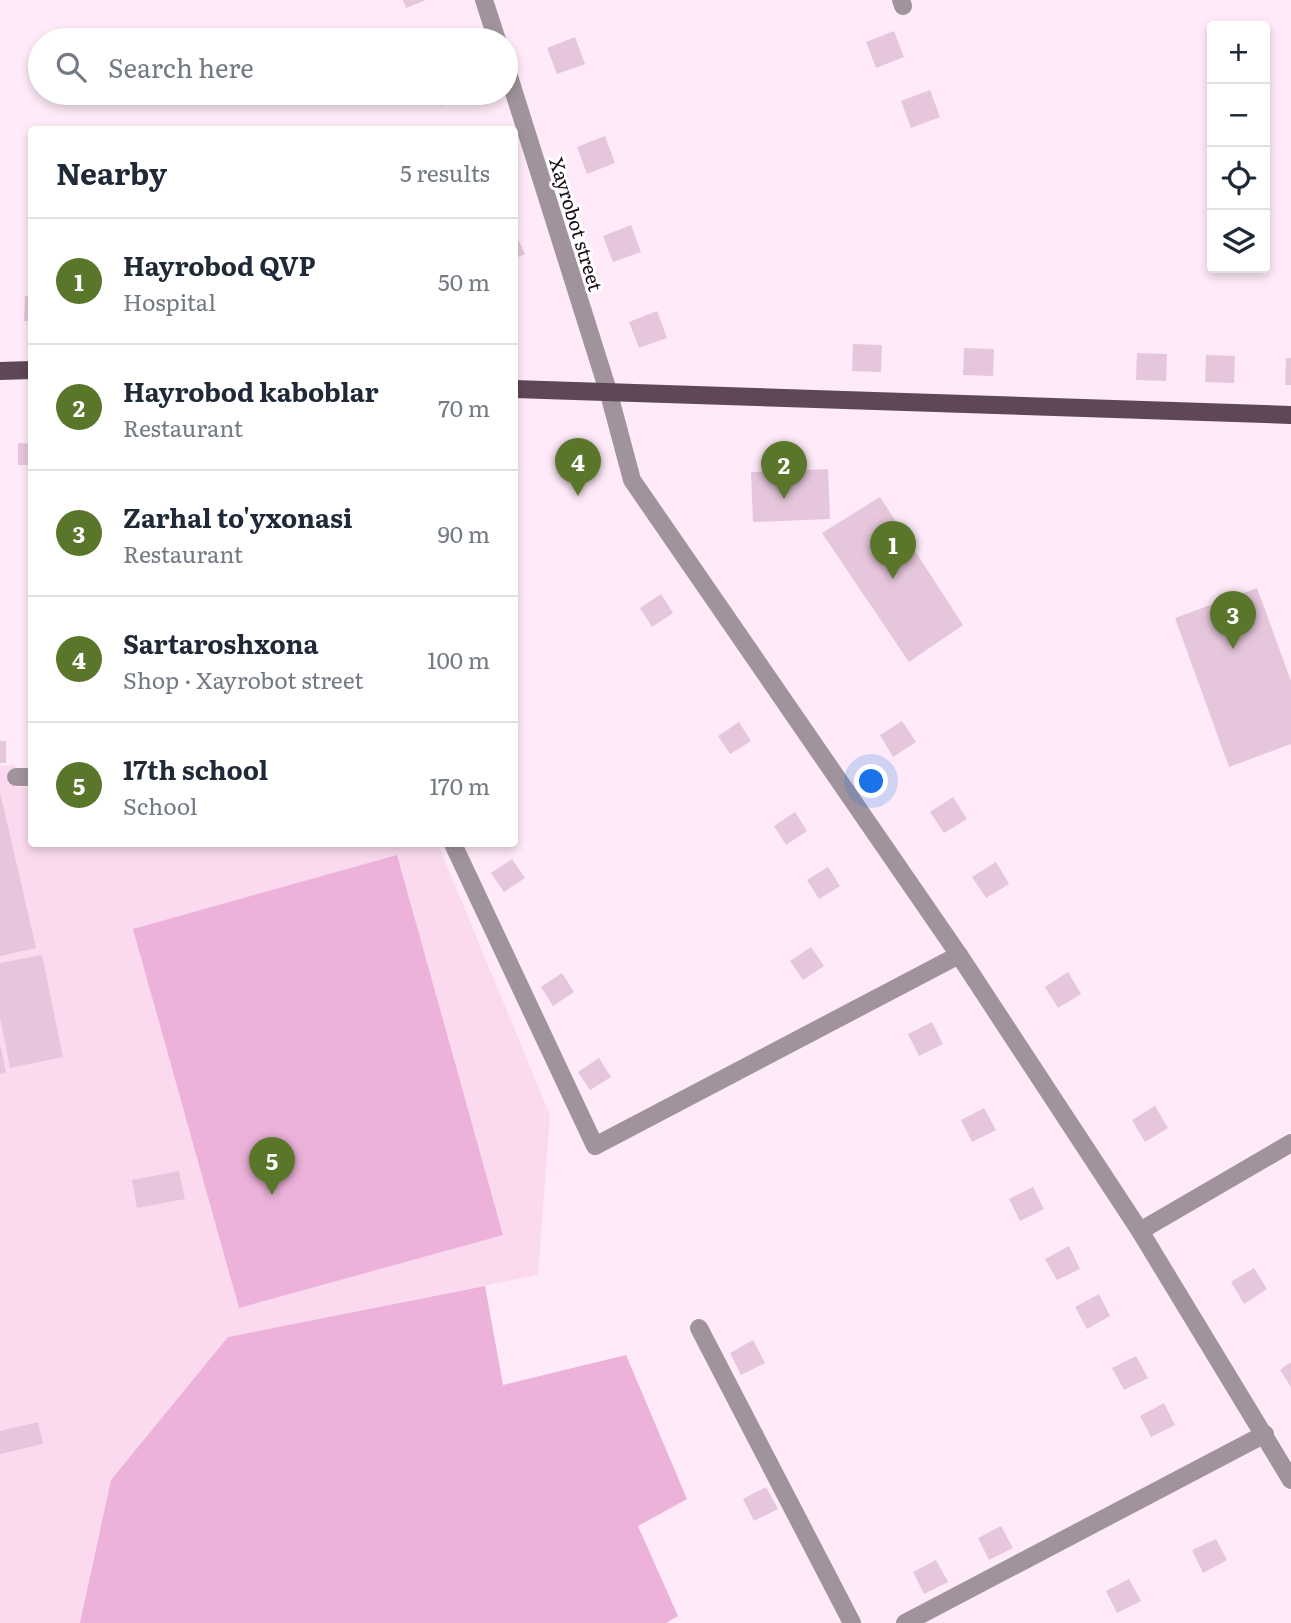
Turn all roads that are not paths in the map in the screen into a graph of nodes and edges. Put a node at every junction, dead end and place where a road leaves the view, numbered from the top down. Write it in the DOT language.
graph roads {
  1 [pos="485,0"];
  2 [pos="493,28"];
  3 [pos="518,105"];
  4 [pos="28,370"];
  5 [pos="0,371"];
  6 [pos="518,389"];
  7 [pos="609,394"];
  8 [pos="1291,415"];
  9 [pos="454,847"];
  10 [pos="960,955"];
  11 [pos="1291,1143"];
  12 [pos="1140,1231"];
  13 [pos="699,1328"];
  14 [pos="1265,1434"];
  15 [pos="1291,1480"];
  16 [pos="852,1623"];
  17 [pos="905,1623"];
  1 -- 2 [label="street"];
  3 -- 7 [label="street, Xayrobot street"];
  4 -- 5 [label="main road"];
  6 -- 7 [label="main road"];
  7 -- 8 [label="main road"];
  7 -- 10 [label="street, Xayrobot street"];
  9 -- 10 [label="street"];
  10 -- 12 [label="street, Xayrobot street"];
  11 -- 12 [label="street"];
  12 -- 14 [label="street, Xayrobot street"];
  13 -- 16 [label="street"];
  14 -- 15 [label="street, Xayrobot street"];
  14 -- 17 [label="street"];
}
